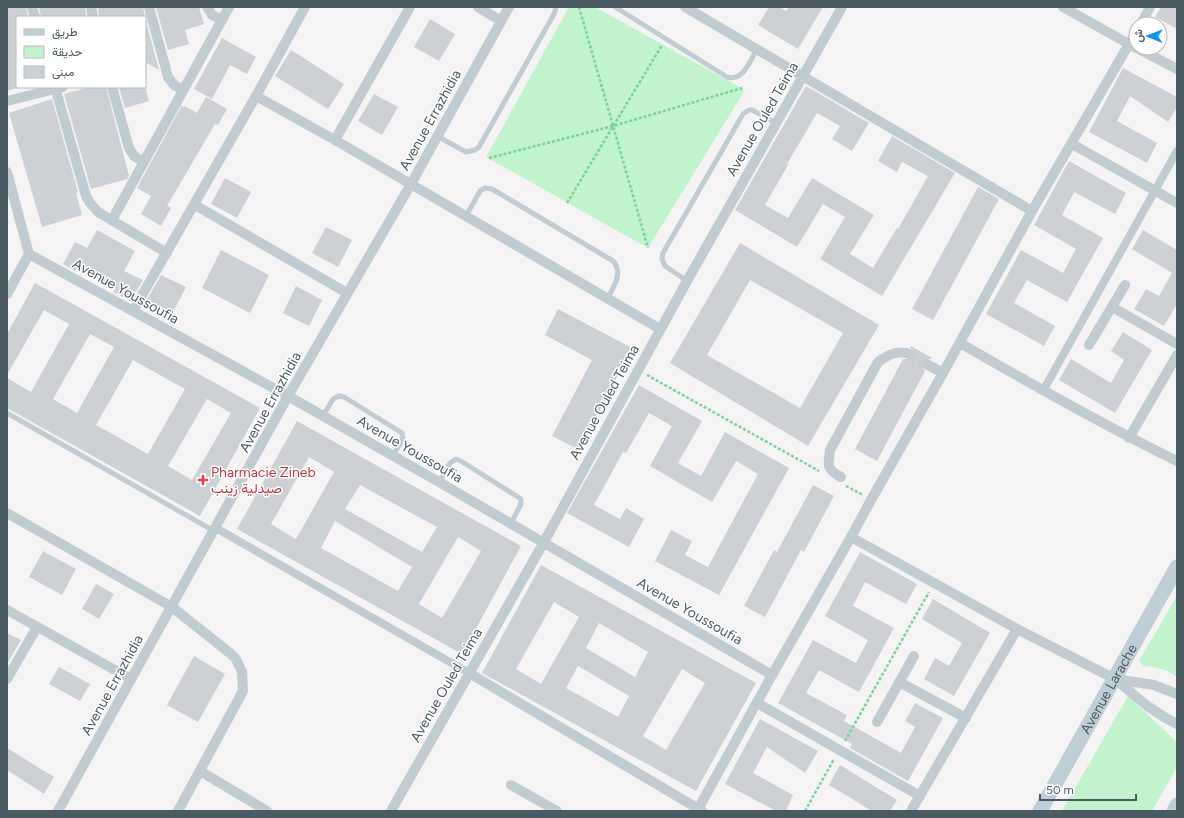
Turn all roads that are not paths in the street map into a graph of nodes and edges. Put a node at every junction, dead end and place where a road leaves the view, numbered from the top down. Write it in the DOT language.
graph roads {
  1 [pos="149,7"];
  2 [pos="207,7"];
  3 [pos="229,7"];
  4 [pos="305,7"];
  5 [pos="410,7"];
  6 [pos="478,7"];
  7 [pos="509,7"];
  8 [pos="556,7"];
  9 [pos="615,7"];
  10 [pos="684,7"];
  11 [pos="842,7"];
  12 [pos="1064,7"];
  13 [pos="1150,7"];
  14 [pos="1145,16"];
  15 [pos="222,20"];
  16 [pos="501,20"];
  17 [pos="1128,44"];
  18 [pos="757,50"];
  19 [pos="1128,56"];
  20 [pos="1151,56"];
  21 [pos="1177,70"];
  22 [pos="803,76"];
  23 [pos="58,88"];
  24 [pos="112,88"];
  25 [pos="184,90"];
  26 [pos="256,96"];
  27 [pos="7,102"];
  28 [pos="776,123"];
  29 [pos="437,136"];
  30 [pos="335,140"];
  31 [pos="1072,144"];
  32 [pos="1177,152"];
  33 [pos="144,162"];
  34 [pos="7,172"];
  35 [pos="411,184"];
  36 [pos="1155,191"];
  37 [pos="1177,203"];
  38 [pos="195,205"];
  39 [pos="1032,212"];
  40 [pos="466,216"];
  41 [pos="112,220"];
  42 [pos="167,253"];
  43 [pos="29,254"];
  44 [pos="687,281"];
  45 [pos="1125,285"];
  46 [pos="347,293"];
  47 [pos="7,294"];
  48 [pos="608,298"];
  49 [pos="1112,307"];
  50 [pos="133,311"];
  51 [pos="660,329"];
  52 [pos="960,343"];
  53 [pos="1177,344"];
  54 [pos="1089,345"];
  55 [pos="906,353"];
  56 [pos="1177,355"];
  57 [pos="928,365"];
  58 [pos="943,373"];
  59 [pos="1043,391"];
  60 [pos="288,396"];
  61 [pos="7,413"];
  62 [pos="323,416"];
  63 [pos="1129,438"];
  64 [pos="393,456"];
  65 [pos="1177,462"];
  66 [pos="842,480"];
  67 [pos="439,482"];
  68 [pos="7,513"];
  69 [pos="511,523"];
  70 [pos="215,529"];
  71 [pos="851,537"];
  72 [pos="544,542"];
  73 [pos="1177,567"];
  74 [pos="172,607"];
  75 [pos="7,610"];
  76 [pos="37,626"];
  77 [pos="1018,630"];
  78 [pos="914,656"];
  79 [pos="469,673"];
  80 [pos="772,675"];
  81 [pos="7,679"];
  82 [pos="131,679"];
  83 [pos="1115,679"];
  84 [pos="899,682"];
  85 [pos="1177,694"];
  86 [pos="757,703"];
  87 [pos="966,718"];
  88 [pos="877,722"];
  89 [pos="1177,724"];
  90 [pos="200,771"];
  91 [pos="511,785"];
  92 [pos="920,796"];
  93 [pos="1177,806"];
  94 [pos="699,810"];
  95 [pos="59,811"];
  96 [pos="178,811"];
  97 [pos="267,811"];
  98 [pos="391,811"];
  99 [pos="556,811"];
  100 [pos="911,811"];
  101 [pos="1040,811"];
  102 [pos="1174,811"];
  1 -- 25 [label="street"];
  2 -- 15 [label="street"];
  3 -- 15 [label="street"];
  4 -- 26 [label="street"];
  5 -- 30 [label="street"];
  6 -- 16 [label="street"];
  7 -- 16 [label="street, Avenue Errazhidia"];
  8 -- 29 [label="lane"];
  9 -- 18 [label="lane"];
  10 -- 18 [label="street"];
  11 -- 22 [label="street, Avenue Ouled Teima"];
  12 -- 17 [label="street"];
  13 -- 14 [label="street"];
  15 -- 25 [label="street"];
  16 -- 29 [label="street, Avenue Errazhidia"];
  18 -- 22 [label="street"];
  19 -- 31 [label="street"];
  20 -- 21 [label="street"];
  22 -- 28 [label="street, Avenue Ouled Teima"];
  22 -- 39 [label="street"];
  23 -- 27 [label="street"];
  23 -- 41 [label="street"];
  24 -- 33 [label="street"];
  25 -- 33 [label="street"];
  26 -- 30 [label="street"];
  26 -- 38 [label="street"];
  28 -- 44 [label="street, Avenue Ouled Teima"];
  28 -- 44 [label="lane"];
  29 -- 35 [label="street, Avenue Errazhidia"];
  30 -- 35 [label="street"];
  31 -- 36 [label="street"];
  31 -- 39 [label="street"];
  32 -- 36 [label="street"];
  33 -- 41 [label="street"];
  34 -- 43 [label="street"];
  35 -- 40 [label="street"];
  35 -- 46 [label="street, Avenue Errazhidia"];
  36 -- 37 [label="street"];
  36 -- 59 [label="street"];
  38 -- 42 [label="street"];
  38 -- 46 [label="street"];
  39 -- 52 [label="street"];
  40 -- 48 [label="street"];
  40 -- 48 [label="lane"];
  41 -- 42 [label="street"];
  42 -- 50 [label="street"];
  43 -- 47 [label="street"];
  43 -- 50 [label="street, Avenue Youssoufia"];
  44 -- 51 [label="street, Avenue Ouled Teima"];
  45 -- 49 [label="street"];
  46 -- 60 [label="street, Avenue Errazhidia"];
  48 -- 51 [label="street"];
  49 -- 53 [label="street"];
  49 -- 54 [label="street"];
  50 -- 60 [label="street, Avenue Youssoufia"];
  51 -- 72 [label="street, Avenue Ouled Teima"];
  52 -- 58 [label="street"];
  52 -- 59 [label="street"];
  55 -- 66 [label="street"];
  56 -- 63 [label="street"];
  57 -- 58 [label="street"];
  58 -- 71 [label="street"];
  59 -- 63 [label="street"];
  60 -- 62 [label="street, Avenue Youssoufia"];
  60 -- 70 [label="street, Avenue Errazhidia"];
  61 -- 70 [label="lane"];
  62 -- 64 [label="street, Avenue Youssoufia"];
  62 -- 64 [label="lane"];
  63 -- 65 [label="street"];
  64 -- 67 [label="street, Avenue Youssoufia"];
  67 -- 69 [label="street, Avenue Youssoufia"];
  67 -- 69 [label="lane"];
  68 -- 74 [label="street"];
  69 -- 72 [label="street, Avenue Youssoufia"];
  70 -- 74 [label="street, Avenue Errazhidia"];
  70 -- 79 [label="street"];
  71 -- 77 [label="street"];
  71 -- 80 [label="street"];
  72 -- 79 [label="street, Avenue Ouled Teima"];
  72 -- 80 [label="street, Avenue Youssoufia"];
  73 -- 83 [label="main road, Avenue Larache"];
  74 -- 82 [label="street, Avenue Errazhidia"];
  74 -- 90 [label="street"];
  75 -- 76 [label="street"];
  76 -- 81 [label="street"];
  76 -- 82 [label="street"];
  77 -- 83 [label="street"];
  77 -- 87 [label="street"];
  78 -- 84 [label="street"];
  79 -- 94 [label="street"];
  79 -- 98 [label="street, Avenue Ouled Teima"];
  80 -- 86 [label="street"];
  82 -- 95 [label="street, Avenue Errazhidia"];
  83 -- 85 [label="street"];
  83 -- 89 [label="street"];
  83 -- 101 [label="main road, Avenue Larache"];
  84 -- 87 [label="street"];
  84 -- 88 [label="street"];
  86 -- 92 [label="street"];
  86 -- 94 [label="street"];
  87 -- 92 [label="street"];
  90 -- 96 [label="street"];
  90 -- 97 [label="street"];
  91 -- 99 [label="street"];
  92 -- 100 [label="street"];
  93 -- 102 [label="main road"];
}
